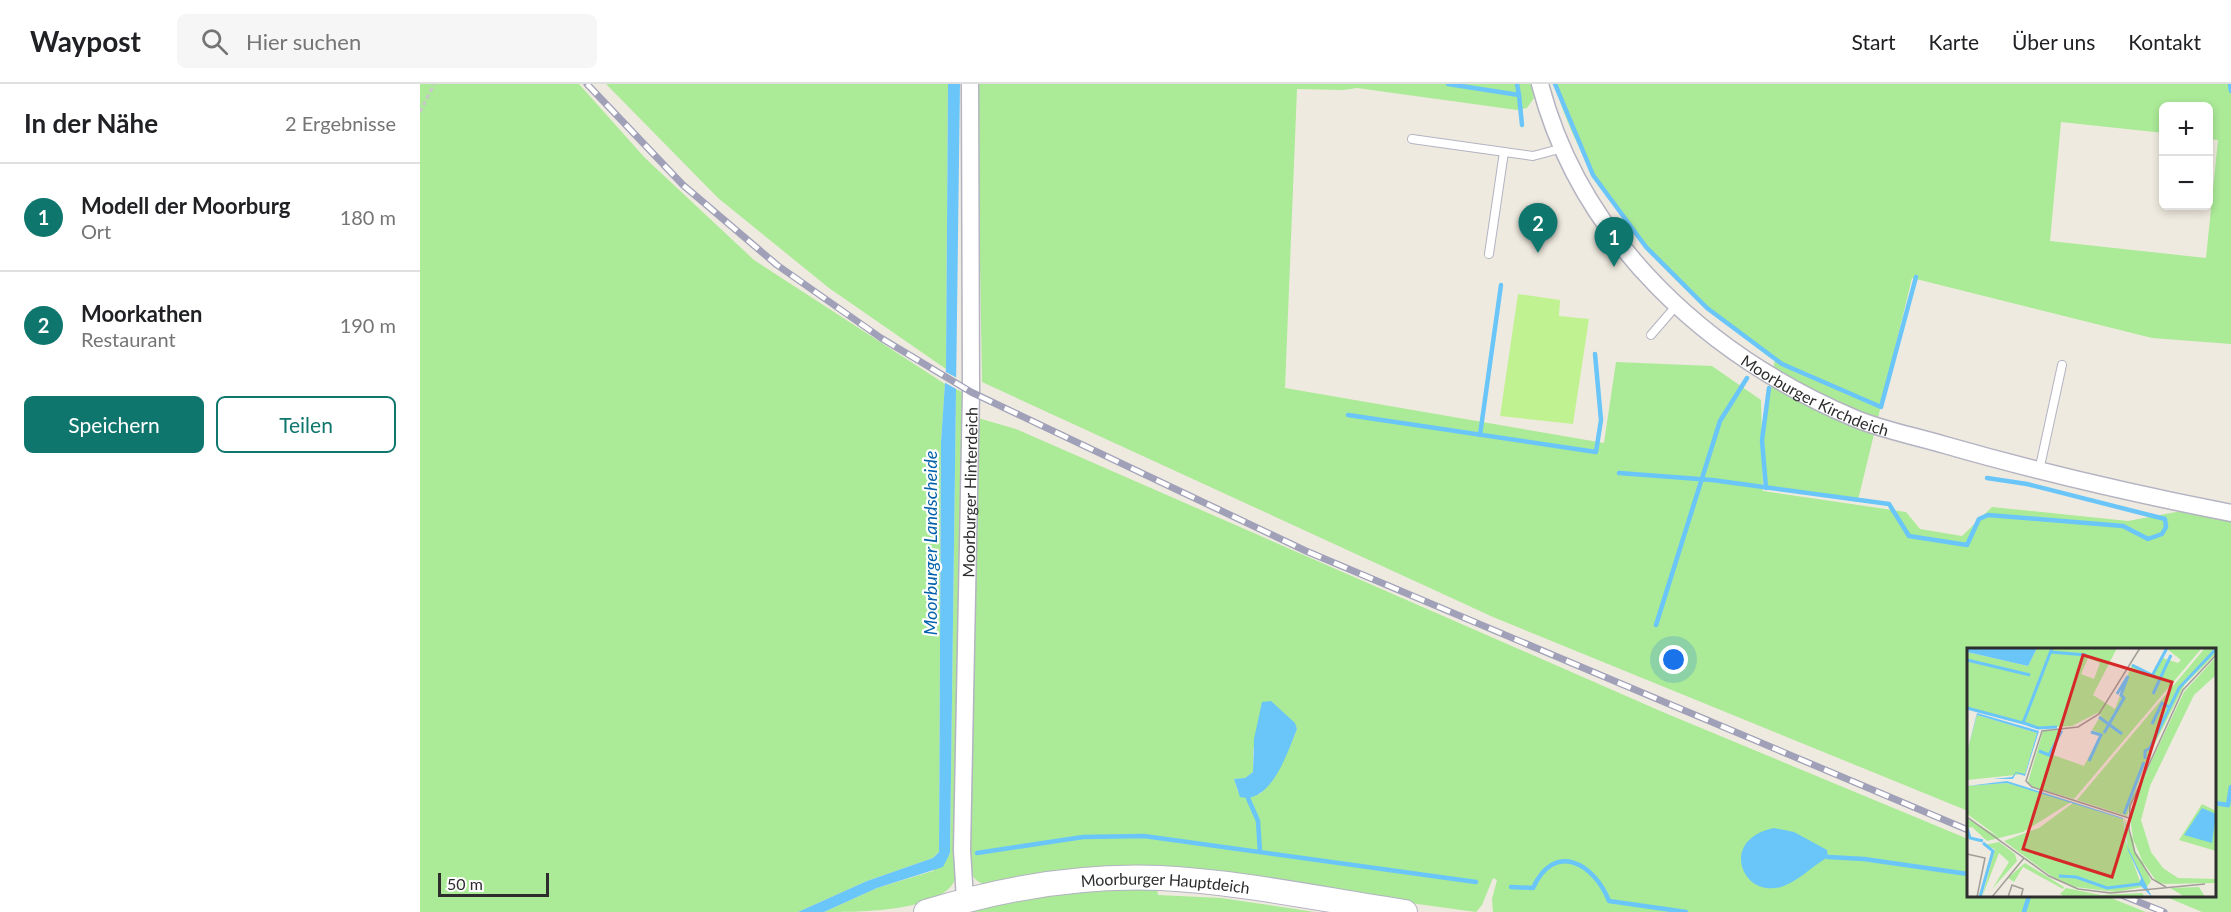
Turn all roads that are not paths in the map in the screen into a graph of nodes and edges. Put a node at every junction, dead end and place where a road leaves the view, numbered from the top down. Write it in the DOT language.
graph roads {
  1 [pos="970,84"];
  2 [pos="1540,84"];
  3 [pos="1412,139"];
  4 [pos="1563,148"];
  5 [pos="1504,152"];
  6 [pos="1489,254"];
  7 [pos="1676,306"];
  8 [pos="1651,335"];
  9 [pos="2062,365"];
  10 [pos="2039,471"];
  11 [pos="2231,513"];
  12 [pos="965,900"];
  13 [pos="927,912"];
  14 [pos="1405,912"];
  1 -- 12 [label="street, Moorburger Hinterdeich"];
  2 -- 4 [label="street, Moorburger Kirchdeich"];
  3 -- 5 [label="lane"];
  4 -- 5 [label="lane"];
  4 -- 7 [label="street, Moorburger Kirchdeich"];
  5 -- 6 [label="lane"];
  7 -- 8 [label="lane"];
  7 -- 10 [label="street, Moorburger Kirchdeich"];
  9 -- 10 [label="lane"];
  10 -- 11 [label="street, Moorburger Kirchdeich"];
  12 -- 13 [label="main road, Moorburger Hauptdeich"];
  12 -- 14 [label="main road, Moorburger Hauptdeich"];
}
